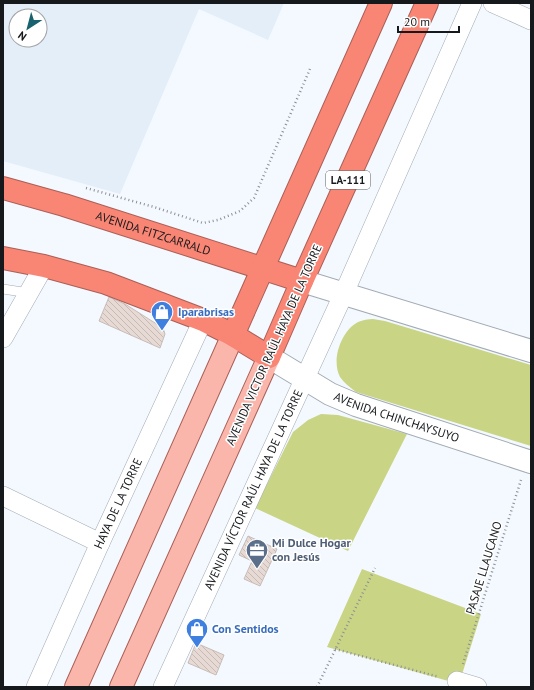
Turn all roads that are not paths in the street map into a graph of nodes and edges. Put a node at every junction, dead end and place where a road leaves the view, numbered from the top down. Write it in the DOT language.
graph roads {
  1 [pos="381,3"];
  2 [pos="427,3"];
  3 [pos="472,3"];
  4 [pos="493,3"];
  5 [pos="531,20"];
  6 [pos="3,188"];
  7 [pos="3,258"];
  8 [pos="44,266"];
  9 [pos="262,268"];
  10 [pos="302,281"];
  11 [pos="3,289"];
  12 [pos="29,293"];
  13 [pos="344,293"];
  14 [pos="203,320"];
  15 [pos="233,335"];
  16 [pos="3,338"];
  17 [pos="531,351"];
  18 [pos="269,357"];
  19 [pos="304,380"];
  20 [pos="529,461"];
  21 [pos="3,496"];
  22 [pos="100,543"];
  23 [pos="457,681"];
  24 [pos="36,687"];
  25 [pos="76,687"];
  26 [pos="121,687"];
  27 [pos="163,687"];
  28 [pos="477,687"];
  1 -- 9 [label="highway"];
  2 -- 10 [label="highway, AVENIDA VICTOR RAÚL HAYA DE LA TORRE / LA-111"];
  3 -- 13 [label="street, AVENIDA VÍCTOR RAÚL HAYA DE LA TORRE"];
  4 -- 5 [label="street"];
  6 -- 9 [label="highway, AVENIDA FITZCARRALD"];
  7 -- 8 [label="highway"];
  8 -- 12 [label="street"];
  8 -- 14 [label="highway"];
  9 -- 10 [label="highway, AVENIDA FITZCARRALD"];
  9 -- 15 [label="highway"];
  10 -- 13 [label="street"];
  10 -- 18 [label="highway, AVENIDA VICTOR RAÚL HAYA DE LA TORRE / LA-111"];
  11 -- 12 [label="lane"];
  12 -- 16 [label="street"];
  13 -- 17 [label="street"];
  13 -- 19 [label="street, AVENIDA VÍCTOR RAÚL HAYA DE LA TORRE"];
  14 -- 15 [label="highway"];
  14 -- 22 [label="street, HAYA DE LA TORRE"];
  15 -- 18 [label="highway"];
  15 -- 25 [label="main road"];
  18 -- 19 [label="street, AVENIDA CHINCHAYSUYO"];
  18 -- 26 [label="main road, AVENIDA VICTOR RAÚL HAYA DE LA TORRE"];
  19 -- 20 [label="street, AVENIDA CHINCHAYSUYO"];
  19 -- 27 [label="street, AVENIDA VÍCTOR RAÚL HAYA DE LA TORRE"];
  21 -- 22 [label="street"];
  22 -- 24 [label="street, HAYA DE LA TORRE"];
  23 -- 28 [label="street"];
}
